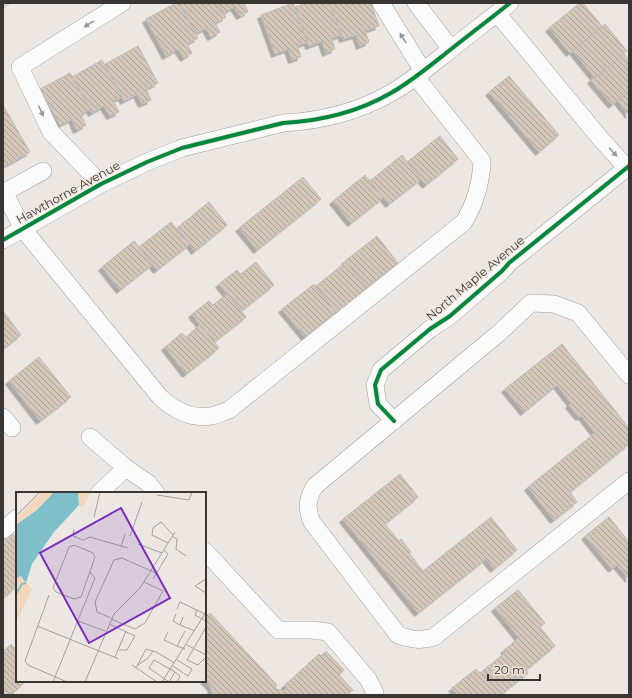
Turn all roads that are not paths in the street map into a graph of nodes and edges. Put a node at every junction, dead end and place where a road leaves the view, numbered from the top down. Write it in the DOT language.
graph roads {
  1 [pos="122,3"];
  2 [pos="381,3"];
  3 [pos="416,3"];
  4 [pos="504,8"];
  5 [pos="451,49"];
  6 [pos="420,74"];
  7 [pos="628,167"];
  8 [pos="43,171"];
  9 [pos="101,184"];
  10 [pos="3,192"];
  11 [pos="23,229"];
  12 [pos="3,240"];
  13 [pos="629,375"];
  14 [pos="394,420"];
  15 [pos="90,437"];
  16 [pos="126,468"];
  17 [pos="629,481"];
  18 [pos="100,492"];
  19 [pos="155,492"];
  20 [pos="16,519"];
  21 [pos="3,530"];
  22 [pos="206,551"];
  23 [pos="375,695"];
  1 -- 9 [label="street, one-way"];
  6 -- 2 [label="street, one-way"];
  3 -- 5 [label="street"];
  4 -- 5 [label="street, Hawthorne Avenue"];
  4 -- 7 [label="street, one-way"];
  5 -- 6 [label="street, Hawthorne Avenue"];
  6 -- 9 [label="street, Hawthorne Avenue"];
  6 -- 11 [label="street"];
  7 -- 14 [label="street, North Maple Avenue"];
  8 -- 10 [label="street"];
  9 -- 11 [label="street, Hawthorne Avenue"];
  10 -- 11 [label="street"];
  11 -- 12 [label="street, Hawthorne Avenue"];
  13 -- 14 [label="street"];
  14 -- 17 [label="street"];
  15 -- 16 [label="street"];
  16 -- 18 [label="street"];
  16 -- 19 [label="street"];
  20 -- 21 [label="street"];
  22 -- 23 [label="street"];
}
